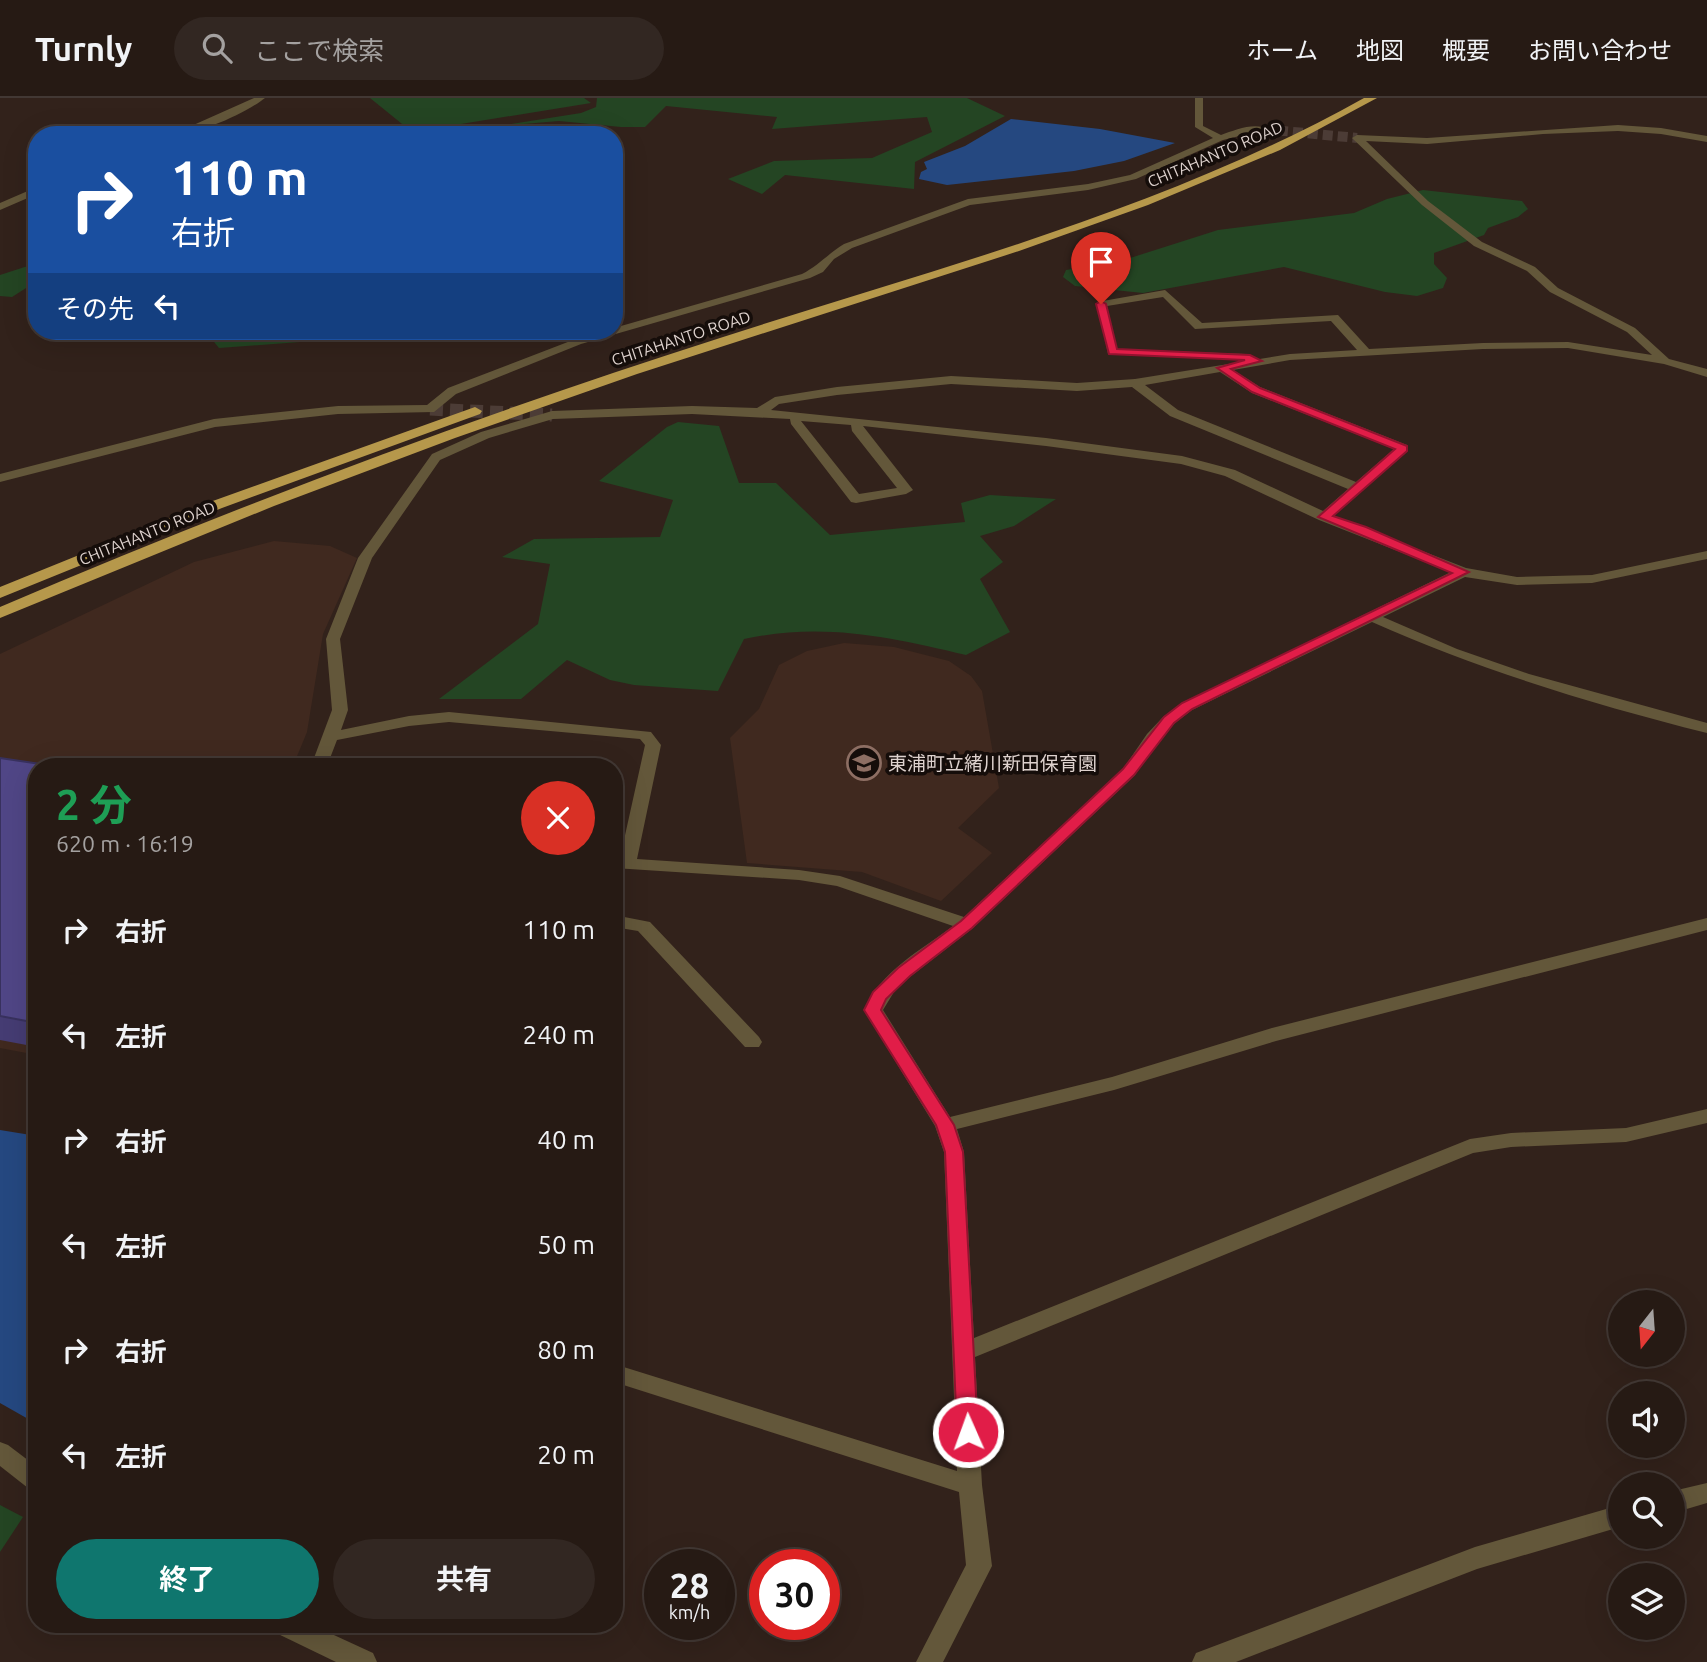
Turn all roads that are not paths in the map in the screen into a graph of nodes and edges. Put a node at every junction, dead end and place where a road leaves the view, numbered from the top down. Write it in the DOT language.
graph roads {
  1 [pos="261,98"];
  2 [pos="1199,98"];
  3 [pos="1346,98"];
  4 [pos="1372,98"];
  5 [pos="199,126"];
  6 [pos="1263,129"];
  7 [pos="1220,138"];
  8 [pos="1707,139"];
  9 [pos="28,194"];
  10 [pos="0,207"];
  11 [pos="623,329"];
  12 [pos="584,340"];
  13 [pos="1366,353"];
  14 [pos="1257,361"];
  15 [pos="1665,361"];
  16 [pos="1222,368"];
  17 [pos="1707,373"];
  18 [pos="1135,383"];
  19 [pos="760,412"];
  20 [pos="800,415"];
  21 [pos="859,422"];
  22 [pos="0,478"];
  23 [pos="1358,488"];
  24 [pos="1324,517"];
  25 [pos="1707,555"];
  26 [pos="1463,572"];
  27 [pos="0,593"];
  28 [pos="0,613"];
  29 [pos="1374,618"];
  30 [pos="1707,728"];
  31 [pos="332,736"];
  32 [pos="322,758"];
  33 [pos="623,856"];
  34 [pos="623,863"];
  35 [pos="623,923"];
  36 [pos="967,924"];
  37 [pos="1707,924"];
  38 [pos="752,1042"];
  39 [pos="1707,1116"];
  40 [pos="945,1125"];
  41 [pos="964,1352"];
  42 [pos="623,1376"];
  43 [pos="0,1452"];
  44 [pos="28,1474"];
  45 [pos="970,1485"];
  46 [pos="1707,1493"];
  47 [pos="1685,1499"];
  48 [pos="1608,1519"];
  49 [pos="302,1633"];
  50 [pos="364,1662"];
  51 [pos="929,1662"];
  52 [pos="1205,1662"];
  1 -- 5 [label="street"];
  2 -- 7 [label="street"];
  3 -- 27 [label="highway, CHITAHANTO ROAD"];
  4 -- 28 [label="highway, CHITAHANTO ROAD"];
  6 -- 7 [label="street"];
  7 -- 11 [label="street"];
  8 -- 15 [label="street"];
  9 -- 10 [label="street"];
  12 -- 22 [label="street"];
  13 -- 14 [label="street"];
  13 -- 14 [label="street"];
  13 -- 15 [label="street"];
  14 -- 16 [label="street"];
  15 -- 17 [label="street"];
  16 -- 18 [label="street"];
  16 -- 23 [label="street"];
  18 -- 19 [label="street"];
  18 -- 23 [label="street"];
  19 -- 20 [label="street"];
  19 -- 31 [label="street"];
  20 -- 21 [label="street"];
  20 -- 21 [label="street"];
  21 -- 24 [label="street"];
  23 -- 24 [label="street"];
  24 -- 26 [label="street"];
  25 -- 26 [label="street"];
  26 -- 29 [label="street"];
  29 -- 30 [label="street"];
  29 -- 36 [label="street"];
  31 -- 32 [label="street"];
  31 -- 33 [label="street"];
  34 -- 36 [label="street"];
  35 -- 38 [label="street"];
  36 -- 40 [label="street"];
  37 -- 40 [label="street"];
  39 -- 41 [label="street"];
  40 -- 41 [label="street"];
  41 -- 45 [label="street"];
  42 -- 45 [label="street"];
  43 -- 44 [label="street"];
  45 -- 51 [label="street"];
  46 -- 47 [label="street"];
  48 -- 52 [label="street"];
  49 -- 50 [label="street"];
}
